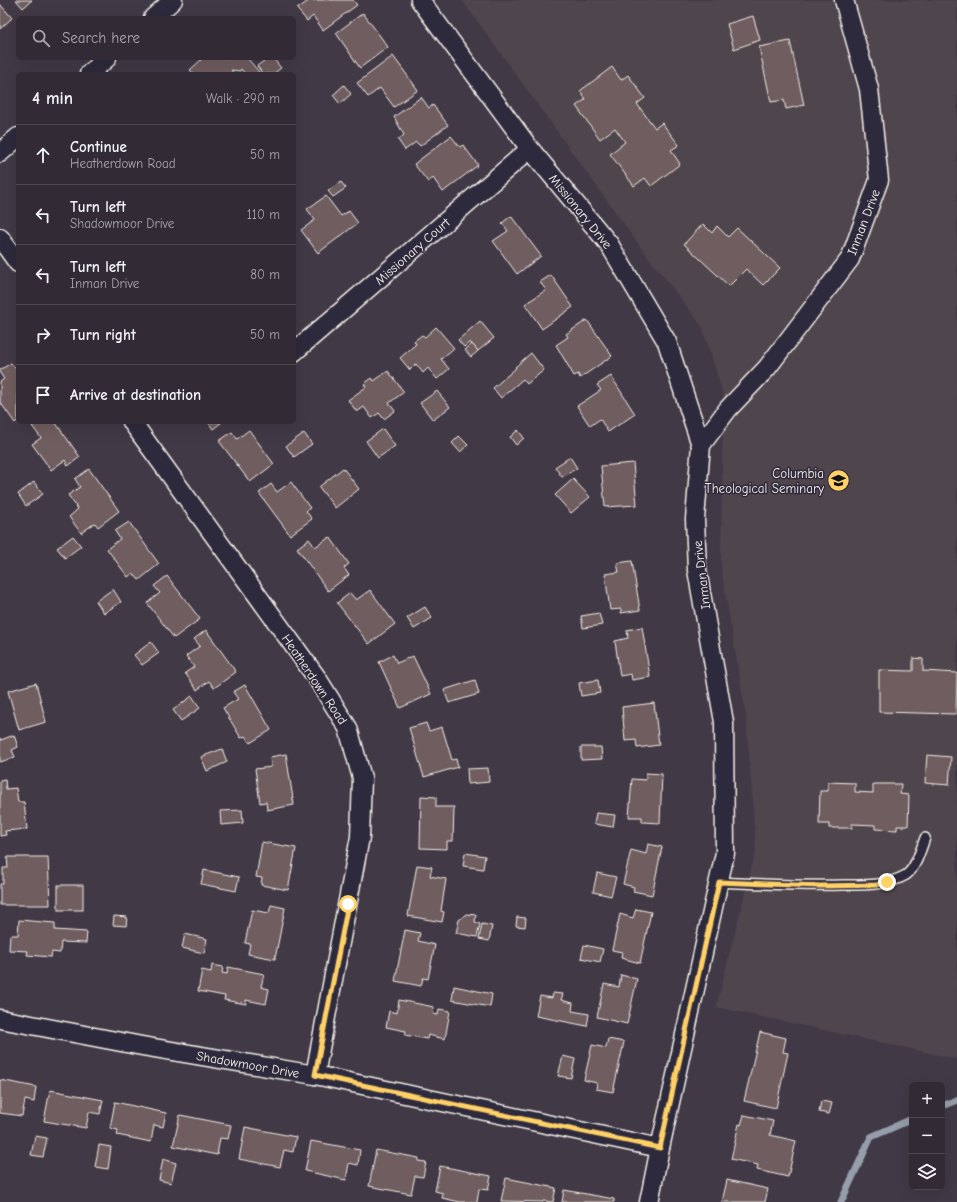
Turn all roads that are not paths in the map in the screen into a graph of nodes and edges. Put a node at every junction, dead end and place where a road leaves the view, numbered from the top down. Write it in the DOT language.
graph roads {
  1 [pos="173,0"];
  2 [pos="420,0"];
  3 [pos="844,0"];
  4 [pos="155,16"];
  5 [pos="105,60"];
  6 [pos="91,72"];
  7 [pos="16,139"];
  8 [pos="530,149"];
  9 [pos="0,153"];
  10 [pos="0,238"];
  11 [pos="16,260"];
  12 [pos="296,350"];
  13 [pos="133,424"];
  14 [pos="701,445"];
  15 [pos="925,838"];
  16 [pos="719,882"];
  17 [pos="0,1019"];
  18 [pos="315,1075"];
  19 [pos="660,1148"];
  20 [pos="649,1202"];
  1 -- 4 [label="street"];
  2 -- 8 [label="street, Missionary Drive"];
  3 -- 14 [label="street, Inman Drive"];
  5 -- 6 [label="street"];
  7 -- 9 [label="street"];
  8 -- 12 [label="street, Missionary Court"];
  8 -- 14 [label="street, Missionary Drive"];
  10 -- 11 [label="street"];
  13 -- 18 [label="street, Heatherdown Road"];
  14 -- 16 [label="street, Inman Drive"];
  15 -- 16 [label="lane"];
  16 -- 19 [label="street, Inman Drive"];
  17 -- 18 [label="street, Shadowmoor Drive"];
  18 -- 19 [label="street, Shadowmoor Drive"];
  19 -- 20 [label="street, Inman Drive"];
}
